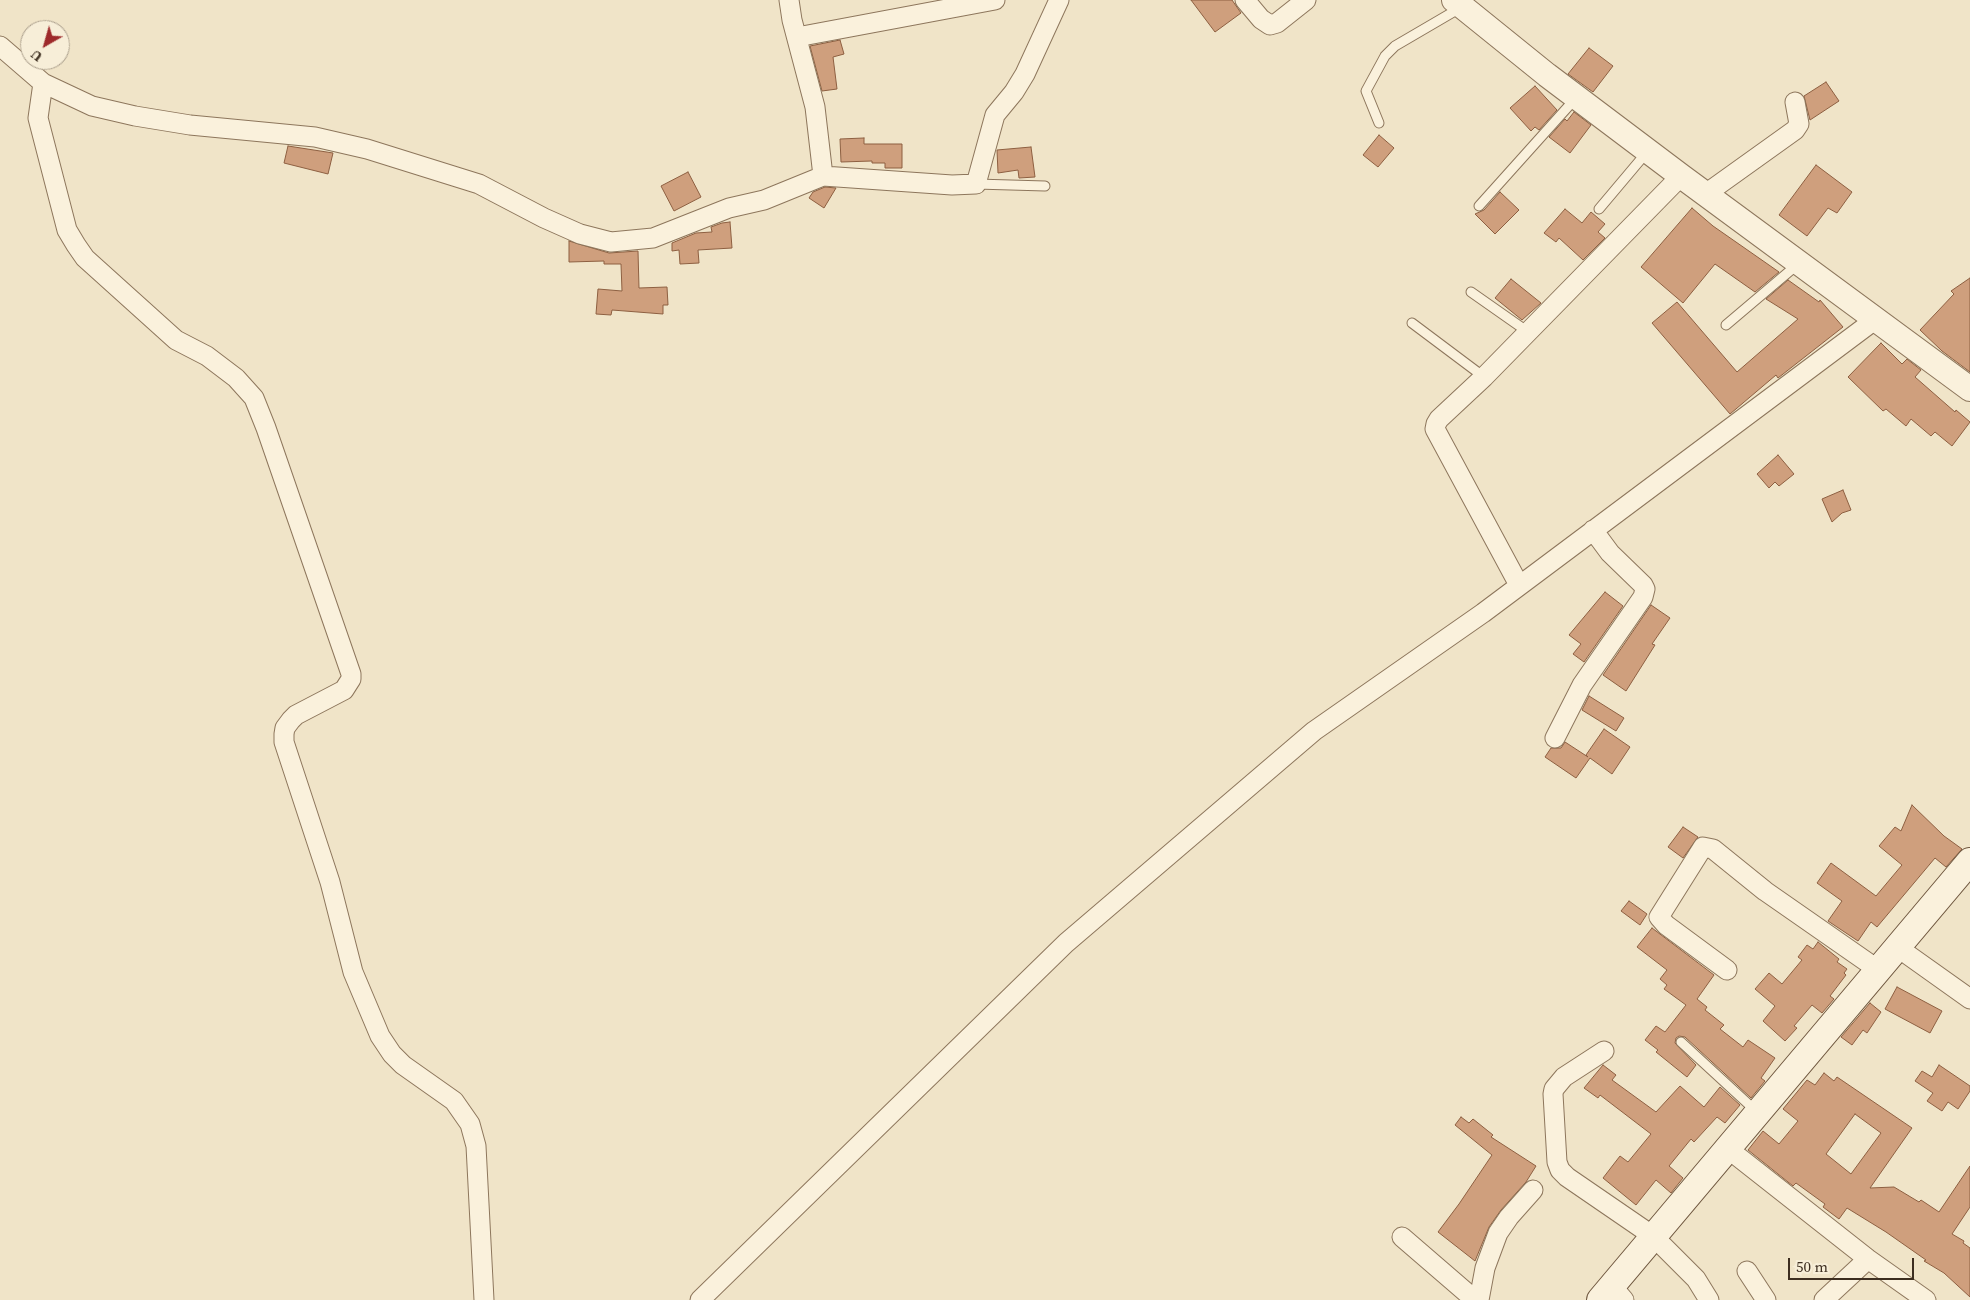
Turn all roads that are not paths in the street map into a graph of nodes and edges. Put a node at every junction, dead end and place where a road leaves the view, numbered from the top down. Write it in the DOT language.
graph roads {
  1 [pos="789,0"];
  2 [pos="995,0"];
  3 [pos="1059,0"];
  4 [pos="1245,0"];
  5 [pos="1306,0"];
  6 [pos="1458,3"];
  7 [pos="796,37"];
  8 [pos="0,46"];
  9 [pos="43,83"];
  10 [pos="1577,96"];
  11 [pos="1795,102"];
  12 [pos="1379,123"];
  13 [pos="1649,150"];
  14 [pos="823,176"];
  15 [pos="1681,176"];
  16 [pos="976,184"];
  17 [pos="1045,186"];
  18 [pos="1706,193"];
  19 [pos="1479,206"];
  20 [pos="1599,209"];
  21 [pos="1798,264"];
  22 [pos="1471,292"];
  23 [pos="1876,319"];
  24 [pos="1412,323"];
  25 [pos="1726,325"];
  26 [pos="1528,332"];
  27 [pos="1484,377"];
  28 [pos="1970,389"];
  29 [pos="1593,530"];
  30 [pos="1519,585"];
  31 [pos="1555,738"];
  32 [pos="1970,861"];
  33 [pos="1898,947"];
  34 [pos="1727,970"];
  35 [pos="1877,970"];
  36 [pos="1970,999"];
  37 [pos="1681,1042"];
  38 [pos="1604,1051"];
  39 [pos="1757,1112"];
  40 [pos="1727,1148"];
  41 [pos="1533,1190"];
  42 [pos="1653,1236"];
  43 [pos="1402,1237"];
  44 [pos="1868,1259"];
  45 [pos="1747,1271"];
  46 [pos="1612,1295"];
  47 [pos="484,1300"];
  48 [pos="700,1300"];
  49 [pos="1475,1300"];
  50 [pos="1479,1300"];
  51 [pos="1709,1300"];
  52 [pos="1766,1300"];
  53 [pos="1824,1300"];
  54 [pos="1926,1300"];
  1 -- 7 [label="street"];
  2 -- 7 [label="street"];
  3 -- 16 [label="street"];
  4 -- 5 [label="street"];
  6 -- 10 [label="street"];
  6 -- 12 [label="lane"];
  7 -- 14 [label="street"];
  8 -- 9 [label="street"];
  9 -- 14 [label="street"];
  9 -- 47 [label="street"];
  10 -- 13 [label="street"];
  10 -- 19 [label="lane"];
  11 -- 18 [label="street"];
  13 -- 15 [label="street"];
  13 -- 20 [label="lane"];
  14 -- 16 [label="street"];
  15 -- 18 [label="street"];
  15 -- 26 [label="street"];
  16 -- 17 [label="lane"];
  18 -- 21 [label="street"];
  21 -- 23 [label="street"];
  21 -- 25 [label="lane"];
  22 -- 26 [label="lane"];
  23 -- 28 [label="street"];
  23 -- 29 [label="street"];
  24 -- 27 [label="lane"];
  26 -- 27 [label="street"];
  27 -- 30 [label="street"];
  29 -- 30 [label="street"];
  29 -- 31 [label="street"];
  30 -- 48 [label="street"];
  32 -- 33 [label="main road"];
  33 -- 35 [label="main road"];
  33 -- 36 [label="street"];
  34 -- 35 [label="street"];
  35 -- 39 [label="main road"];
  37 -- 39 [label="lane"];
  38 -- 42 [label="street"];
  39 -- 40 [label="main road"];
  40 -- 42 [label="main road"];
  40 -- 44 [label="street"];
  41 -- 50 [label="street"];
  42 -- 46 [label="main road"];
  42 -- 51 [label="street"];
  43 -- 49 [label="street"];
  44 -- 53 [label="street"];
  44 -- 54 [label="street"];
  45 -- 52 [label="street"];
}
